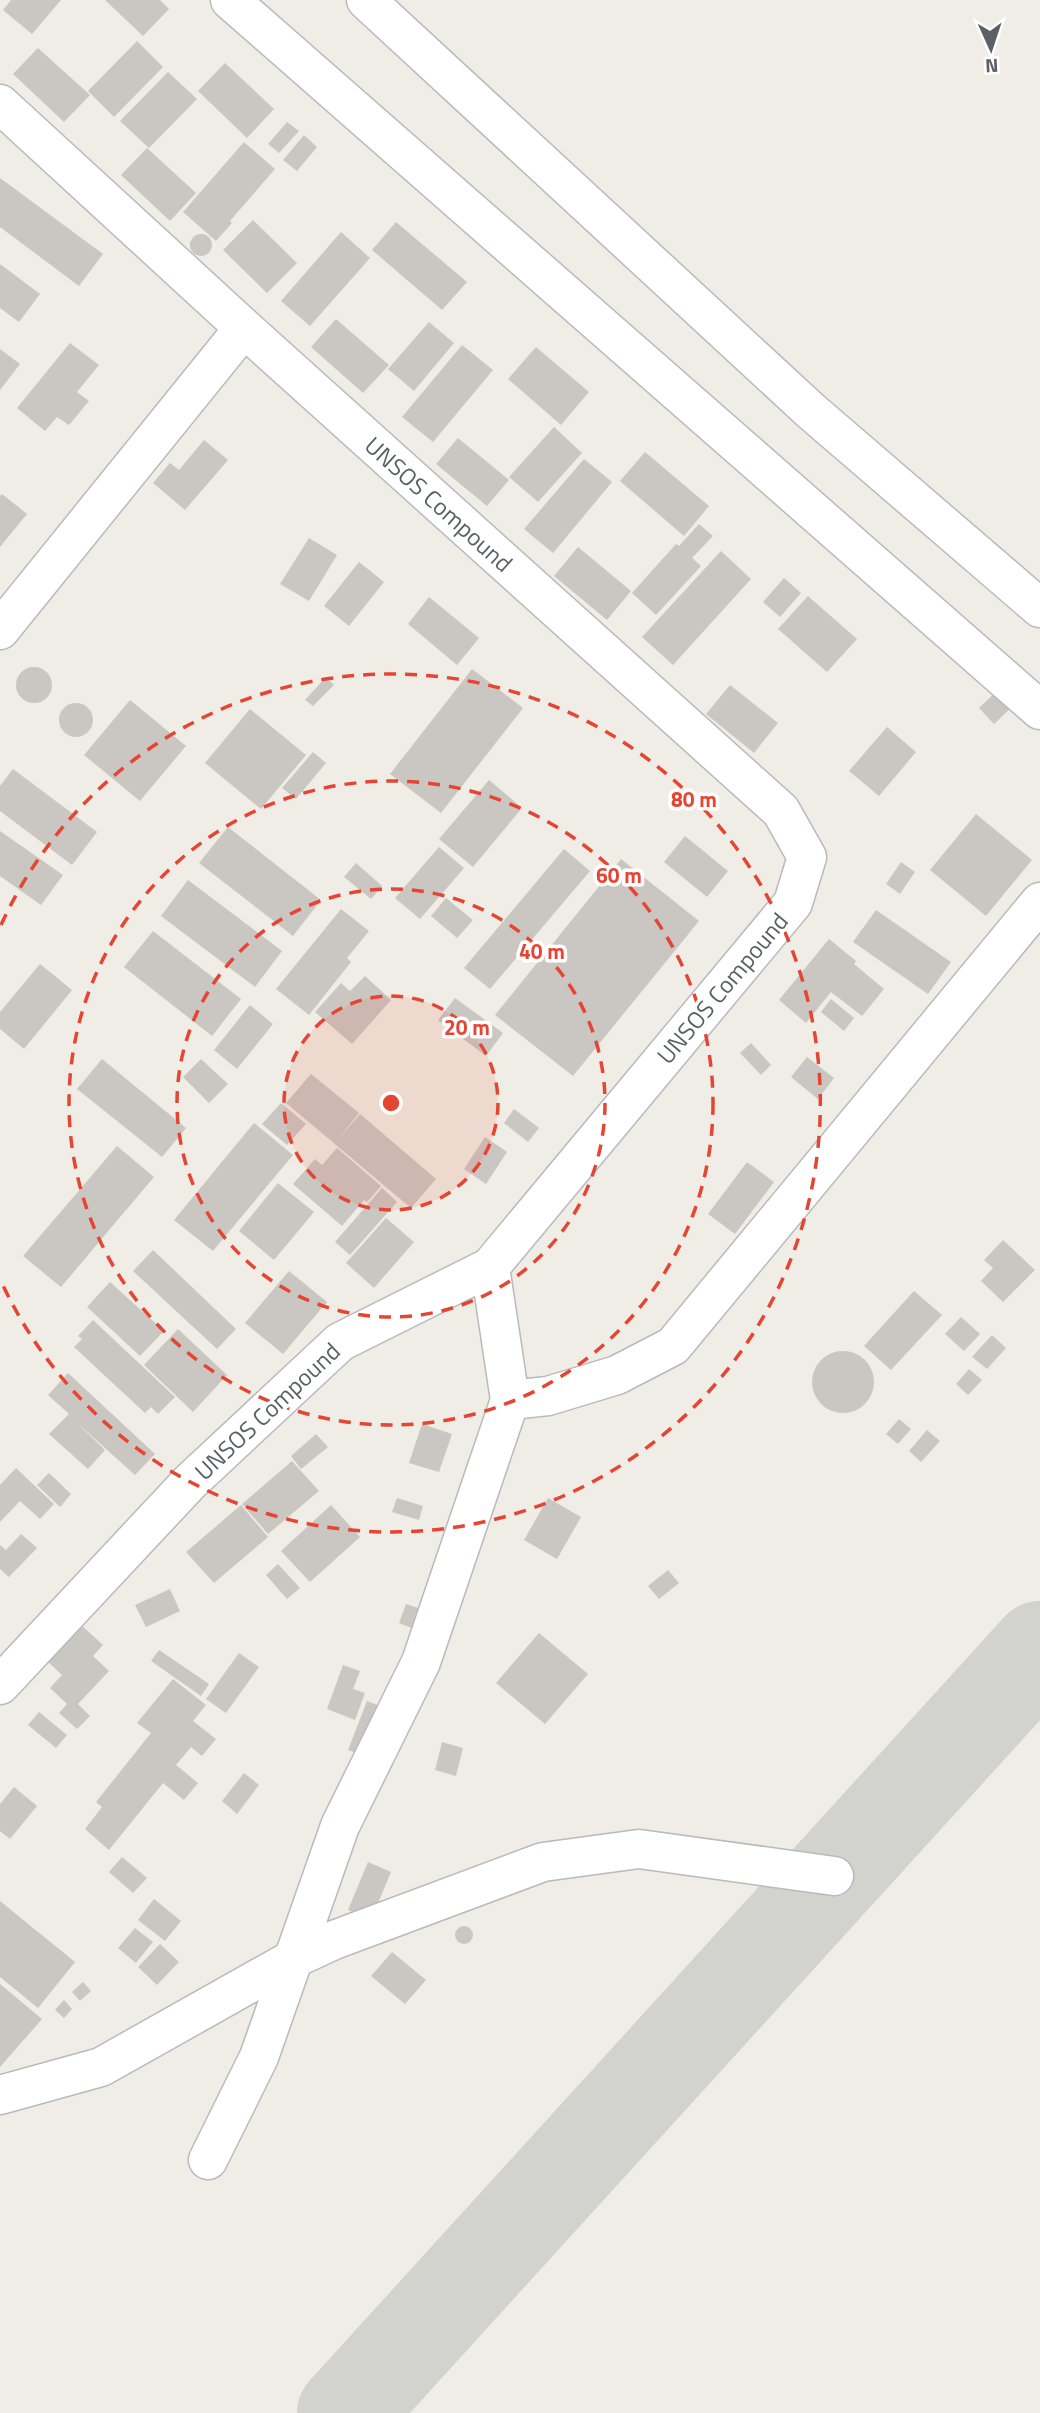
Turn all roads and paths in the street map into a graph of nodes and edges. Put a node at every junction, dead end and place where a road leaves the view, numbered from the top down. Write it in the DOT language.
graph roads {
  1 [pos="230,0"];
  2 [pos="366,0"];
  3 [pos="0,104"];
  4 [pos="244,328"];
  5 [pos="1040,608"];
  6 [pos="0,630"];
  7 [pos="1040,710"];
  8 [pos="1040,902"];
  9 [pos="489,1267"];
  10 [pos="510,1400"];
  11 [pos="0,1685"];
  12 [pos="834,1876"];
  13 [pos="293,1959"];
  14 [pos="0,2095"];
  15 [pos="208,2160"];
  1 -- 7 [label="lane"];
  2 -- 5 [label="lane"];
  3 -- 4 [label="lane, UNSOS Compound"];
  4 -- 6 [label="lane"];
  4 -- 9 [label="lane, UNSOS Compound"];
  8 -- 10 [label="lane"];
  9 -- 10 [label="lane"];
  9 -- 11 [label="lane, UNSOS Compound"];
  10 -- 13 [label="lane"];
  12 -- 13 [label="lane"];
  13 -- 14 [label="lane"];
  13 -- 15 [label="lane"];
}
